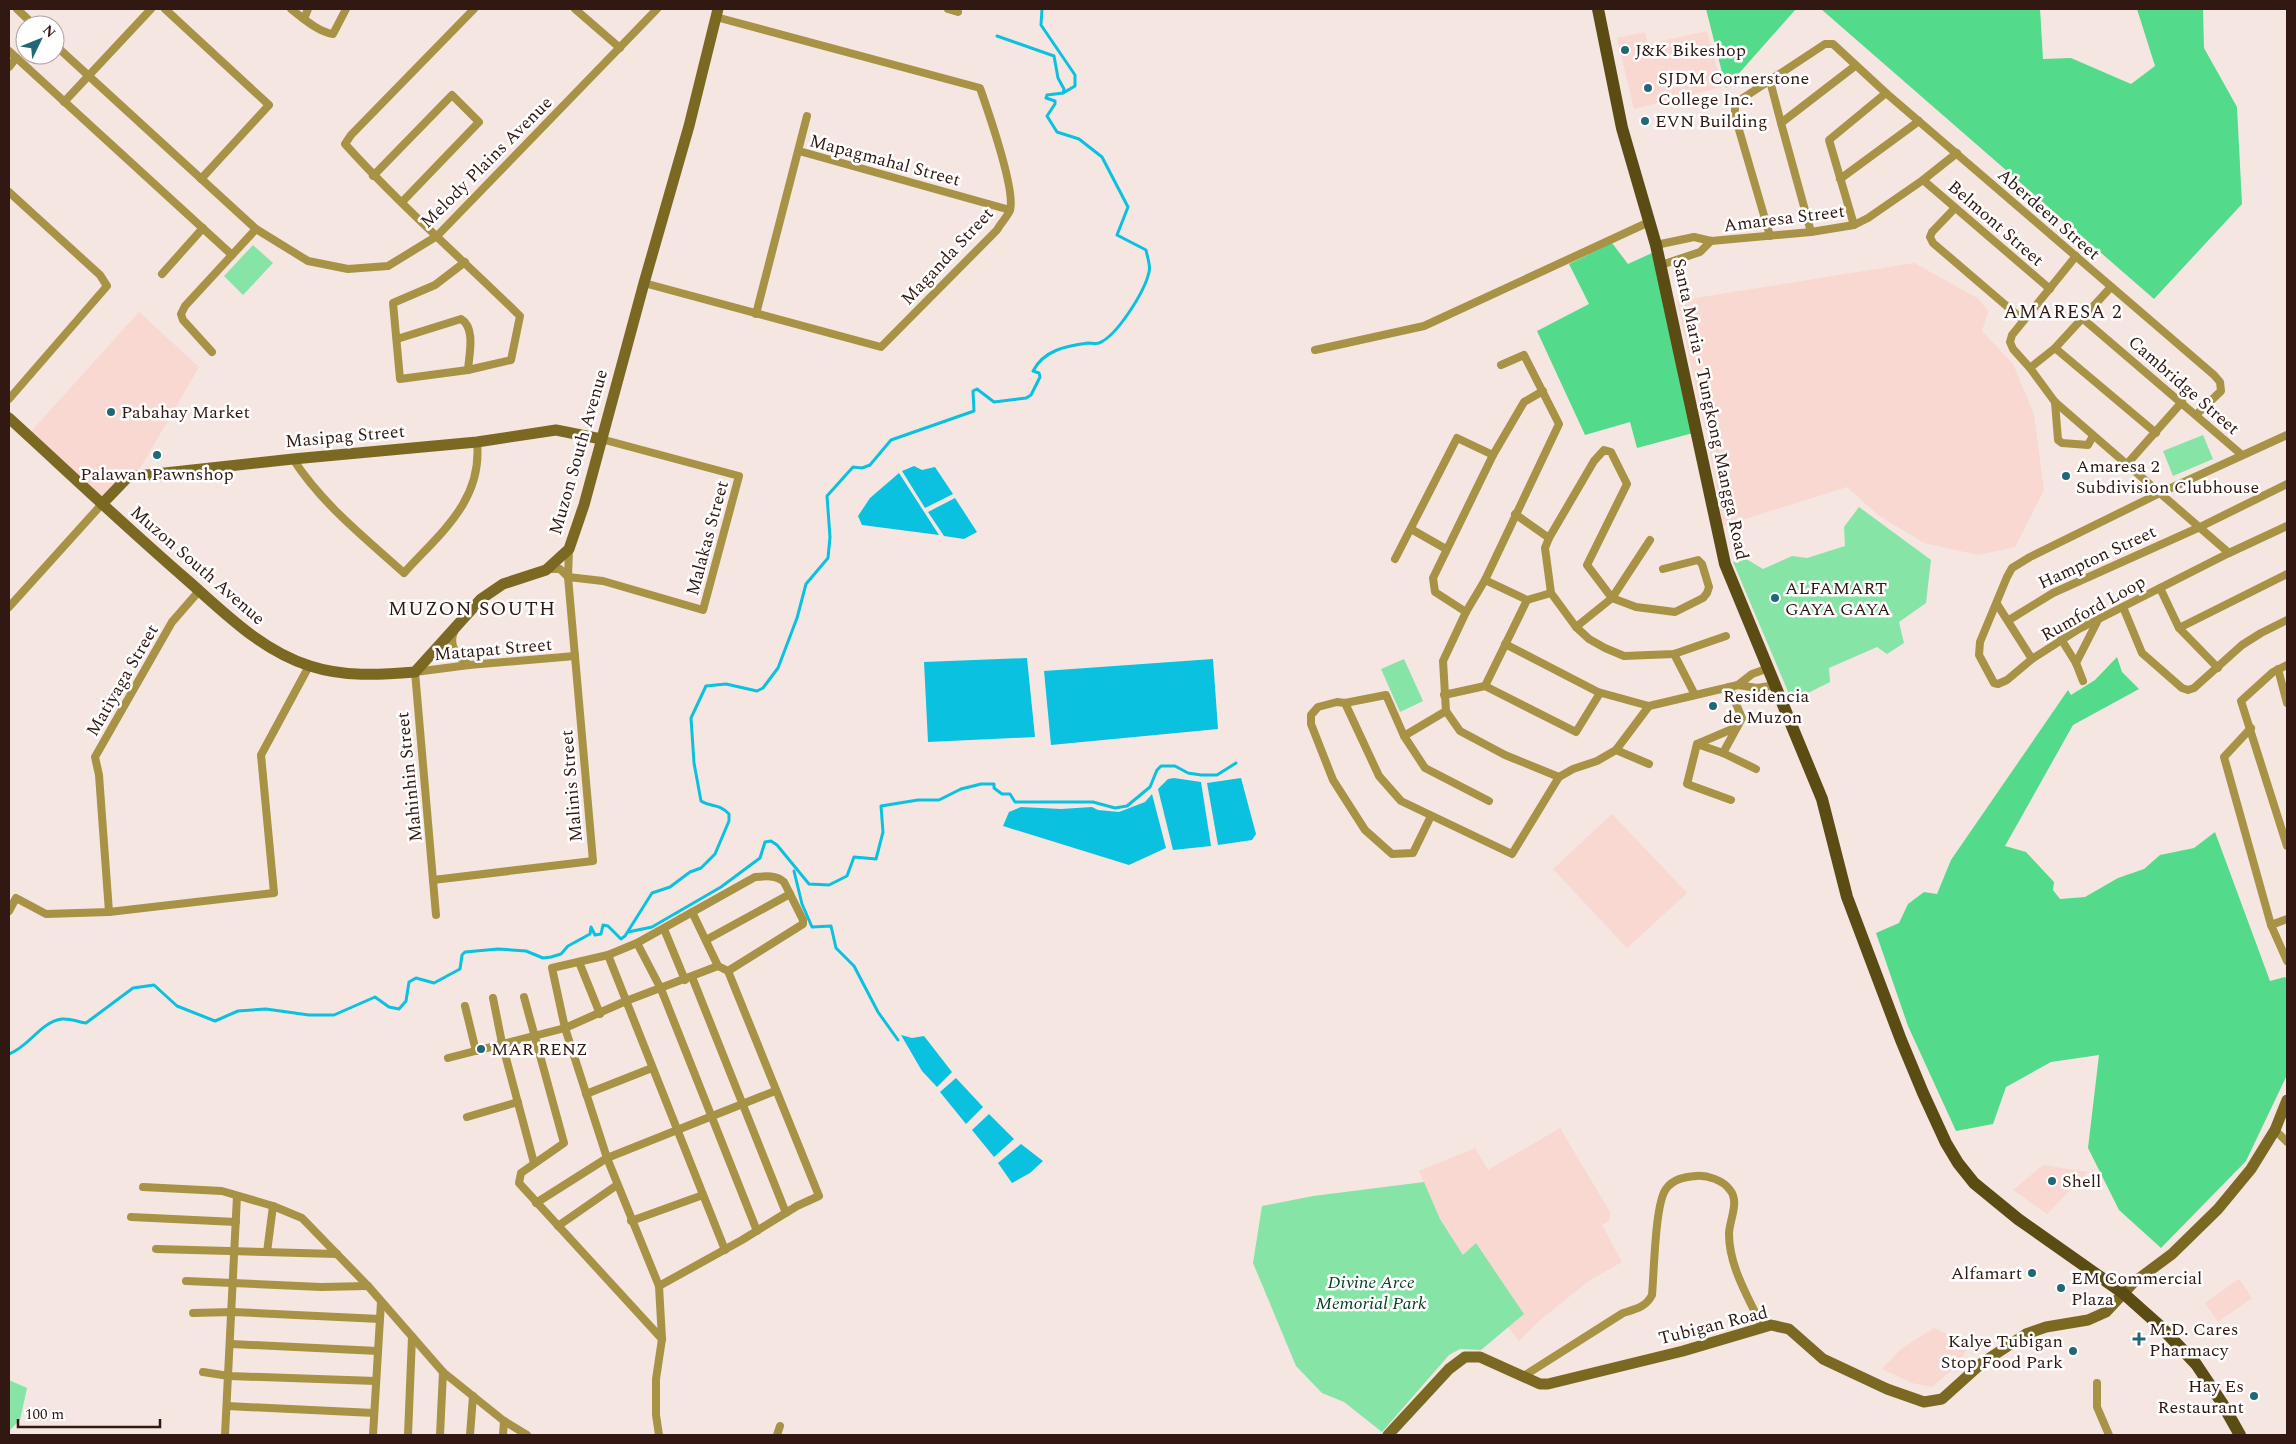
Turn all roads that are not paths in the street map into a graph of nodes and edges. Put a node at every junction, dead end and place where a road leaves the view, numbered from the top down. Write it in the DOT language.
graph roads {
  1 [pos="151,9"];
  2 [pos="165,9"];
  3 [pos="291,9"];
  4 [pos="308,9"];
  5 [pos="346,9"];
  6 [pos="474,9"];
  7 [pos="575,9"];
  8 [pos="656,9"];
  9 [pos="948,9"];
  10 [pos="1598,9"];
  11 [pos="958,12"];
  12 [pos="717,13"];
  13 [pos="304,19"];
  14 [pos="620,48"];
  15 [pos="65,54"];
  16 [pos="24,65"];
  17 [pos="1855,66"];
  18 [pos="88,76"];
  19 [pos="1770,81"];
  20 [pos="1886,93"];
  21 [pos="64,102"];
  22 [pos="807,116"];
  23 [pos="1919,121"];
  24 [pos="1781,123"];
  25 [pos="798,151"];
  26 [pos="1957,153"];
  27 [pos="373,176"];
  28 [pos="201,179"];
  29 [pos="1840,179"];
  30 [pos="1923,180"];
  31 [pos="9,192"];
  32 [pos="402,202"];
  33 [pos="1954,209"];
  34 [pos="1010,210"];
  35 [pos="1648,222"];
  36 [pos="1854,225"];
  37 [pos="203,228"];
  38 [pos="256,229"];
  39 [pos="1810,232"];
  40 [pos="437,236"];
  41 [pos="1770,236"];
  42 [pos="1711,242"];
  43 [pos="1656,245"];
  44 [pos="232,255"];
  45 [pos="2076,256"];
  46 [pos="465,262"];
  47 [pos="1661,265"];
  48 [pos="162,274"];
  49 [pos="644,283"];
  50 [pos="2111,287"];
  51 [pos="2050,289"];
  52 [pos="756,314"];
  53 [pos="2082,318"];
  54 [pos="2023,320"];
  55 [pos="397,339"];
  56 [pos="2056,348"];
  57 [pos="1315,350"];
  58 [pos="212,352"];
  59 [pos="1501,365"];
  60 [pos="2030,368"];
  61 [pos="468,370"];
  62 [pos="1543,391"];
  63 [pos="9,400"];
  64 [pos="2055,402"];
  65 [pos="2182,402"];
  66 [pos="2196,416"];
  67 [pos="9,418"];
  68 [pos="2156,433"];
  69 [pos="2287,435"];
  70 [pos="2093,436"];
  71 [pos="601,439"];
  72 [pos="477,442"];
  73 [pos="1493,455"];
  74 [pos="2242,455"];
  75 [pos="293,459"];
  76 [pos="2127,464"];
  77 [pos="2287,484"];
  78 [pos="2160,493"];
  79 [pos="102,504"];
  80 [pos="1515,514"];
  81 [pos="2287,526"];
  82 [pos="2200,527"];
  83 [pos="1411,529"];
  84 [pos="1549,538"];
  85 [pos="1650,540"];
  86 [pos="569,549"];
  87 [pos="1446,549"];
  88 [pos="2229,553"];
  89 [pos="1395,559"];
  90 [pos="546,569"];
  91 [pos="1663,569"];
  92 [pos="2287,574"];
  93 [pos="568,577"];
  94 [pos="1485,580"];
  95 [pos="2160,588"];
  96 [pos="200,591"];
  97 [pos="1551,593"];
  98 [pos="1612,598"];
  99 [pos="1527,600"];
  100 [pos="1997,604"];
  101 [pos="9,607"];
  102 [pos="2123,607"];
  103 [pos="1466,612"];
  104 [pos="2009,620"];
  105 [pos="2098,620"];
  106 [pos="2287,620"];
  107 [pos="459,622"];
  108 [pos="1576,627"];
  109 [pos="2179,628"];
  110 [pos="1726,636"];
  111 [pos="2062,640"];
  112 [pos="1505,644"];
  113 [pos="1674,654"];
  114 [pos="575,656"];
  115 [pos="2032,659"];
  116 [pos="2076,663"];
  117 [pos="469,664"];
  118 [pos="2287,665"];
  119 [pos="309,666"];
  120 [pos="1769,668"];
  121 [pos="2218,668"];
  122 [pos="2278,669"];
  123 [pos="415,672"];
  124 [pos="2083,681"];
  125 [pos="1738,685"];
  126 [pos="1776,685"];
  127 [pos="1485,686"];
  128 [pos="1729,687"];
  129 [pos="1600,693"];
  130 [pos="1444,695"];
  131 [pos="1695,695"];
  132 [pos="1345,703"];
  133 [pos="2287,703"];
  134 [pos="1649,706"];
  135 [pos="1446,711"];
  136 [pos="1736,727"];
  137 [pos="2251,728"];
  138 [pos="1404,736"];
  139 [pos="1697,744"];
  140 [pos="1616,750"];
  141 [pos="1723,753"];
  142 [pos="1649,764"];
  143 [pos="1756,769"];
  144 [pos="1559,777"];
  145 [pos="1731,800"];
  146 [pos="1489,801"];
  147 [pos="1431,816"];
  148 [pos="2287,846"];
  149 [pos="433,880"];
  150 [pos="790,894"];
  151 [pos="9,911"];
  152 [pos="109,912"];
  153 [pos="692,912"];
  154 [pos="436,915"];
  155 [pos="2287,919"];
  156 [pos="2271,925"];
  157 [pos="664,929"];
  158 [pos="706,940"];
  159 [pos="637,943"];
  160 [pos="608,955"];
  161 [pos="2287,961"];
  162 [pos="579,962"];
  163 [pos="718,966"];
  164 [pos="728,971"];
  165 [pos="688,979"];
  166 [pos="661,989"];
  167 [pos="524,997"];
  168 [pos="493,998"];
  169 [pos="626,1002"];
  170 [pos="465,1006"];
  171 [pos="600,1014"];
  172 [pos="565,1028"];
  173 [pos="534,1036"];
  174 [pos="502,1043"];
  175 [pos="476,1051"];
  176 [pos="448,1058"];
  177 [pos="652,1068"];
  178 [pos="775,1091"];
  179 [pos="586,1094"];
  180 [pos="2287,1100"];
  181 [pos="518,1102"];
  182 [pos="743,1103"];
  183 [pos="712,1116"];
  184 [pos="467,1117"];
  185 [pos="2275,1130"];
  186 [pos="677,1132"];
  187 [pos="2287,1142"];
  188 [pos="607,1158"];
  189 [pos="534,1163"];
  190 [pos="617,1185"];
  191 [pos="143,1187"];
  192 [pos="703,1195"];
  193 [pos="237,1196"];
  194 [pos="536,1203"];
  195 [pos="273,1206"];
  196 [pos="786,1213"];
  197 [pos="131,1217"];
  198 [pos="236,1222"];
  199 [pos="631,1222"];
  200 [pos="558,1226"];
  201 [pos="758,1231"];
  202 [pos="156,1249"];
  203 [pos="234,1250"];
  204 [pos="725,1250"];
  205 [pos="267,1252"];
  206 [pos="338,1254"];
  207 [pos="186,1281"];
  208 [pos="234,1284"];
  209 [pos="368,1286"];
  210 [pos="659,1286"];
  211 [pos="2124,1293"];
  212 [pos="381,1302"];
  213 [pos="233,1312"];
  214 [pos="193,1313"];
  215 [pos="380,1319"];
  216 [pos="1762,1327"];
  217 [pos="412,1337"];
  218 [pos="662,1339"];
  219 [pos="231,1344"];
  220 [pos="378,1351"];
  221 [pos="203,1372"];
  222 [pos="443,1372"];
  223 [pos="229,1376"];
  224 [pos="1522,1377"];
  225 [pos="376,1381"];
  226 [pos="2096,1383"];
  227 [pos="473,1396"];
  228 [pos="227,1406"];
  229 [pos="374,1413"];
  230 [pos="504,1421"];
  231 [pos="780,1426"];
  232 [pos="225,1435"];
  233 [pos="373,1435"];
  234 [pos="408,1435"];
  235 [pos="440,1435"];
  236 [pos="470,1435"];
  237 [pos="503,1435"];
  238 [pos="527,1435"];
  239 [pos="659,1435"];
  240 [pos="777,1435"];
  241 [pos="1388,1435"];
  242 [pos="2109,1435"];
  243 [pos="2240,1435"];
  1 -- 18 [label="street"];
  2 -- 28 [label="street"];
  3 -- 13 [label="street"];
  4 -- 13 [label="street"];
  5 -- 13 [label="street"];
  6 -- 27 [label="street"];
  7 -- 14 [label="street"];
  8 -- 14 [label="street, Melody Plains Avenue"];
  9 -- 11 [label="street"];
  10 -- 35 [label="main road, Santa Maria - Tungkong Mangga Road"];
  12 -- 34 [label="street, Maganda Street"];
  12 -- 49 [label="street, Muzon South Avenue"];
  14 -- 40 [label="street, Melody Plains Avenue"];
  15 -- 18 [label="street, Melody Plains Avenue"];
  16 -- 21 [label="street"];
  17 -- 19 [label="street, Aberdeen Street"];
  17 -- 20 [label="street, Aberdeen Street"];
  17 -- 24 [label="street"];
  18 -- 21 [label="street"];
  18 -- 28 [label="street, Melody Plains Avenue"];
  19 -- 24 [label="street"];
  19 -- 41 [label="street"];
  20 -- 23 [label="street, Aberdeen Street"];
  20 -- 29 [label="street"];
  21 -- 37 [label="street"];
  22 -- 25 [label="street"];
  23 -- 26 [label="street, Aberdeen Street"];
  23 -- 29 [label="street"];
  24 -- 39 [label="street"];
  25 -- 34 [label="street, Mapagmahal Street"];
  25 -- 52 [label="street, Mapagmahal Street"];
  26 -- 30 [label="street, Amaresa Street"];
  26 -- 45 [label="street, Aberdeen Street"];
  27 -- 32 [label="street"];
  27 -- 32 [label="street"];
  28 -- 38 [label="street, Melody Plains Avenue"];
  29 -- 36 [label="street"];
  30 -- 33 [label="street, Belmont Street"];
  30 -- 36 [label="street, Amaresa Street"];
  31 -- 63 [label="street"];
  32 -- 40 [label="street"];
  33 -- 51 [label="street, Belmont Street"];
  33 -- 54 [label="street"];
  34 -- 52 [label="street, Maganda Street"];
  35 -- 43 [label="main road, Santa Maria - Tungkong Mangga Road"];
  35 -- 57 [label="street"];
  36 -- 39 [label="street, Amaresa Street"];
  37 -- 44 [label="street"];
  37 -- 48 [label="street"];
  38 -- 40 [label="street, Melody Plains Avenue"];
  38 -- 44 [label="street"];
  39 -- 41 [label="street, Amaresa Street"];
  40 -- 46 [label="street"];
  41 -- 42 [label="street, Amaresa Street"];
  42 -- 43 [label="street, Amaresa Street"];
  42 -- 47 [label="street, Amaresa Street"];
  43 -- 47 [label="main road, Santa Maria - Tungkong Mangga Road"];
  44 -- 58 [label="street"];
  45 -- 50 [label="street, Aberdeen Street"];
  45 -- 51 [label="street"];
  46 -- 55 [label="street"];
  46 -- 61 [label="street"];
  47 -- 120 [label="main road, Santa Maria - Tungkong Mangga Road"];
  49 -- 52 [label="street, Maganda Street"];
  49 -- 71 [label="street, Muzon South Avenue"];
  50 -- 53 [label="street"];
  50 -- 66 [label="street, Aberdeen Street"];
  51 -- 54 [label="street"];
  53 -- 56 [label="street"];
  53 -- 65 [label="street, Cambridge Street"];
  54 -- 60 [label="street"];
  55 -- 61 [label="street"];
  55 -- 61 [label="street"];
  56 -- 60 [label="street"];
  56 -- 68 [label="street"];
  59 -- 62 [label="street"];
  60 -- 64 [label="street"];
  62 -- 73 [label="street"];
  62 -- 80 [label="street"];
  64 -- 70 [label="street"];
  64 -- 70 [label="street"];
  65 -- 66 [label="street, Cambridge Street"];
  65 -- 68 [label="street"];
  66 -- 74 [label="street, Cambridge Street"];
  67 -- 79 [label="street, Muzon South Avenue"];
  68 -- 76 [label="street"];
  69 -- 74 [label="street"];
  70 -- 76 [label="street"];
  71 -- 72 [label="street, Masipag Street"];
  71 -- 86 [label="street, Muzon South Avenue"];
  71 -- 93 [label="street, Malakas Street"];
  72 -- 75 [label="street, Masipag Street"];
  72 -- 75 [label="street"];
  73 -- 83 [label="street"];
  73 -- 87 [label="street"];
  74 -- 78 [label="street"];
  75 -- 79 [label="street, Masipag Street"];
  76 -- 78 [label="street"];
  77 -- 82 [label="street, Hampton Street"];
  78 -- 82 [label="street"];
  78 -- 100 [label="street"];
  79 -- 96 [label="street, Muzon South Avenue"];
  79 -- 101 [label="street"];
  80 -- 84 [label="street"];
  80 -- 94 [label="street"];
  81 -- 88 [label="street, Rumford Loop"];
  82 -- 88 [label="street"];
  82 -- 104 [label="street, Hampton Street"];
  83 -- 87 [label="street"];
  83 -- 89 [label="street"];
  84 -- 97 [label="street"];
  84 -- 98 [label="street"];
  85 -- 98 [label="street"];
  86 -- 90 [label="street, Muzon South Avenue"];
  86 -- 93 [label="street, Malinis Street"];
  87 -- 103 [label="street"];
  88 -- 95 [label="street, Rumford Loop"];
  90 -- 93 [label="street"];
  90 -- 107 [label="street, Muzon South Avenue"];
  91 -- 98 [label="street"];
  92 -- 109 [label="street"];
  93 -- 114 [label="street, Malinis Street"];
  94 -- 99 [label="street"];
  94 -- 103 [label="street"];
  95 -- 102 [label="street, Rumford Loop"];
  95 -- 109 [label="street"];
  96 -- 119 [label="street, Muzon South Avenue"];
  96 -- 152 [label="street, Matiyaga Street"];
  97 -- 99 [label="street"];
  97 -- 108 [label="street"];
  98 -- 108 [label="street"];
  99 -- 112 [label="street"];
  100 -- 104 [label="street"];
  100 -- 115 [label="street, Rumford Loop"];
  102 -- 105 [label="street, Rumford Loop"];
  102 -- 121 [label="street"];
  103 -- 130 [label="street"];
  104 -- 115 [label="street"];
  105 -- 111 [label="street, Rumford Loop"];
  105 -- 116 [label="street"];
  106 -- 121 [label="street"];
  107 -- 117 [label="street"];
  107 -- 123 [label="street, Muzon South Avenue"];
  108 -- 113 [label="street"];
  109 -- 121 [label="street"];
  110 -- 113 [label="street"];
  111 -- 115 [label="street, Rumford Loop"];
  111 -- 116 [label="street"];
  112 -- 127 [label="street"];
  112 -- 129 [label="street"];
  113 -- 131 [label="street"];
  114 -- 117 [label="street, Matapat Street"];
  114 -- 149 [label="street, Malinis Street"];
  116 -- 124 [label="street"];
  117 -- 123 [label="street, Matapat Street"];
  118 -- 122 [label="street"];
  119 -- 123 [label="street, Muzon South Avenue"];
  119 -- 152 [label="street"];
  120 -- 125 [label="street"];
  120 -- 126 [label="main road, Santa Maria - Tungkong Mangga Road"];
  122 -- 133 [label="street"];
  122 -- 137 [label="street"];
  123 -- 149 [label="street, Mahinhin Street"];
  125 -- 126 [label="street"];
  125 -- 128 [label="street"];
  126 -- 211 [label="main road, Santa Maria - Tungkong Mangga Road"];
  127 -- 129 [label="street"];
  127 -- 130 [label="street"];
  128 -- 131 [label="street"];
  128 -- 136 [label="street"];
  129 -- 134 [label="street"];
  130 -- 135 [label="street"];
  131 -- 134 [label="street"];
  132 -- 138 [label="street"];
  132 -- 147 [label="street"];
  132 -- 147 [label="street"];
  134 -- 140 [label="street"];
  135 -- 138 [label="street"];
  135 -- 144 [label="street"];
  136 -- 139 [label="street"];
  136 -- 141 [label="street"];
  137 -- 148 [label="street"];
  137 -- 156 [label="street"];
  138 -- 146 [label="street"];
  139 -- 141 [label="street"];
  139 -- 145 [label="street"];
  140 -- 142 [label="street"];
  140 -- 144 [label="street"];
  141 -- 143 [label="street"];
  144 -- 147 [label="street"];
  149 -- 154 [label="street, Mahinhin Street"];
  150 -- 153 [label="street"];
  150 -- 158 [label="street"];
  150 -- 164 [label="street"];
  151 -- 152 [label="street"];
  153 -- 157 [label="street"];
  153 -- 158 [label="street"];
  155 -- 156 [label="street"];
  156 -- 161 [label="street"];
  157 -- 159 [label="street"];
  157 -- 165 [label="street"];
  158 -- 163 [label="street"];
  159 -- 160 [label="street"];
  159 -- 166 [label="street"];
  160 -- 162 [label="street"];
  160 -- 169 [label="street"];
  162 -- 171 [label="street"];
  162 -- 172 [label="street"];
  163 -- 164 [label="street"];
  163 -- 165 [label="street"];
  164 -- 178 [label="street"];
  165 -- 166 [label="street"];
  165 -- 182 [label="street"];
  166 -- 169 [label="street"];
  166 -- 183 [label="street"];
  167 -- 173 [label="street"];
  168 -- 174 [label="street"];
  169 -- 171 [label="street"];
  169 -- 177 [label="street"];
  170 -- 175 [label="street"];
  171 -- 172 [label="street"];
  172 -- 173 [label="street"];
  172 -- 179 [label="street"];
  173 -- 174 [label="street"];
  173 -- 189 [label="street"];
  174 -- 175 [label="street"];
  174 -- 181 [label="street"];
  175 -- 176 [label="street"];
  177 -- 179 [label="street"];
  177 -- 186 [label="street"];
  178 -- 182 [label="street"];
  178 -- 196 [label="street"];
  179 -- 188 [label="street"];
  180 -- 185 [label="street, Tubigan Road"];
  181 -- 184 [label="street"];
  181 -- 189 [label="street"];
  182 -- 183 [label="street"];
  182 -- 196 [label="street"];
  183 -- 186 [label="street"];
  183 -- 201 [label="street"];
  185 -- 187 [label="street"];
  185 -- 211 [label="street, Tubigan Road"];
  186 -- 188 [label="street"];
  186 -- 192 [label="street"];
  188 -- 190 [label="street"];
  188 -- 194 [label="street"];
  189 -- 194 [label="street"];
  190 -- 199 [label="street"];
  190 -- 200 [label="street"];
  191 -- 193 [label="street"];
  192 -- 199 [label="street"];
  192 -- 204 [label="street"];
  193 -- 195 [label="street"];
  193 -- 198 [label="street"];
  194 -- 200 [label="street"];
  195 -- 205 [label="street"];
  195 -- 206 [label="street"];
  196 -- 201 [label="street"];
  197 -- 198 [label="street"];
  198 -- 203 [label="street"];
  199 -- 210 [label="street"];
  200 -- 218 [label="street"];
  201 -- 204 [label="street"];
  202 -- 203 [label="street"];
  203 -- 205 [label="street"];
  203 -- 208 [label="street"];
  204 -- 210 [label="street"];
  205 -- 206 [label="street"];
  206 -- 209 [label="street"];
  207 -- 208 [label="street"];
  208 -- 209 [label="street"];
  208 -- 213 [label="street"];
  209 -- 212 [label="street"];
  210 -- 218 [label="street"];
  211 -- 216 [label="street, Tubigan Road"];
  211 -- 243 [label="main road, Santa Maria - Tungkong Mangga Road"];
  212 -- 215 [label="street"];
  212 -- 217 [label="street"];
  213 -- 214 [label="street"];
  213 -- 215 [label="street"];
  213 -- 219 [label="street"];
  215 -- 220 [label="street"];
  216 -- 224 [label="street, Tubigan Road"];
  216 -- 224 [label="street"];
  217 -- 222 [label="street"];
  217 -- 234 [label="street"];
  218 -- 239 [label="street"];
  219 -- 220 [label="street"];
  219 -- 223 [label="street"];
  220 -- 225 [label="street"];
  221 -- 223 [label="street"];
  222 -- 227 [label="street"];
  222 -- 235 [label="street"];
  223 -- 225 [label="street"];
  223 -- 228 [label="street"];
  224 -- 241 [label="street, Tubigan Road"];
  225 -- 229 [label="street"];
  226 -- 242 [label="street"];
  227 -- 230 [label="street"];
  227 -- 236 [label="street"];
  228 -- 229 [label="street"];
  228 -- 232 [label="street"];
  229 -- 233 [label="street"];
  230 -- 237 [label="street"];
  230 -- 238 [label="street"];
  231 -- 240 [label="street"];
}
